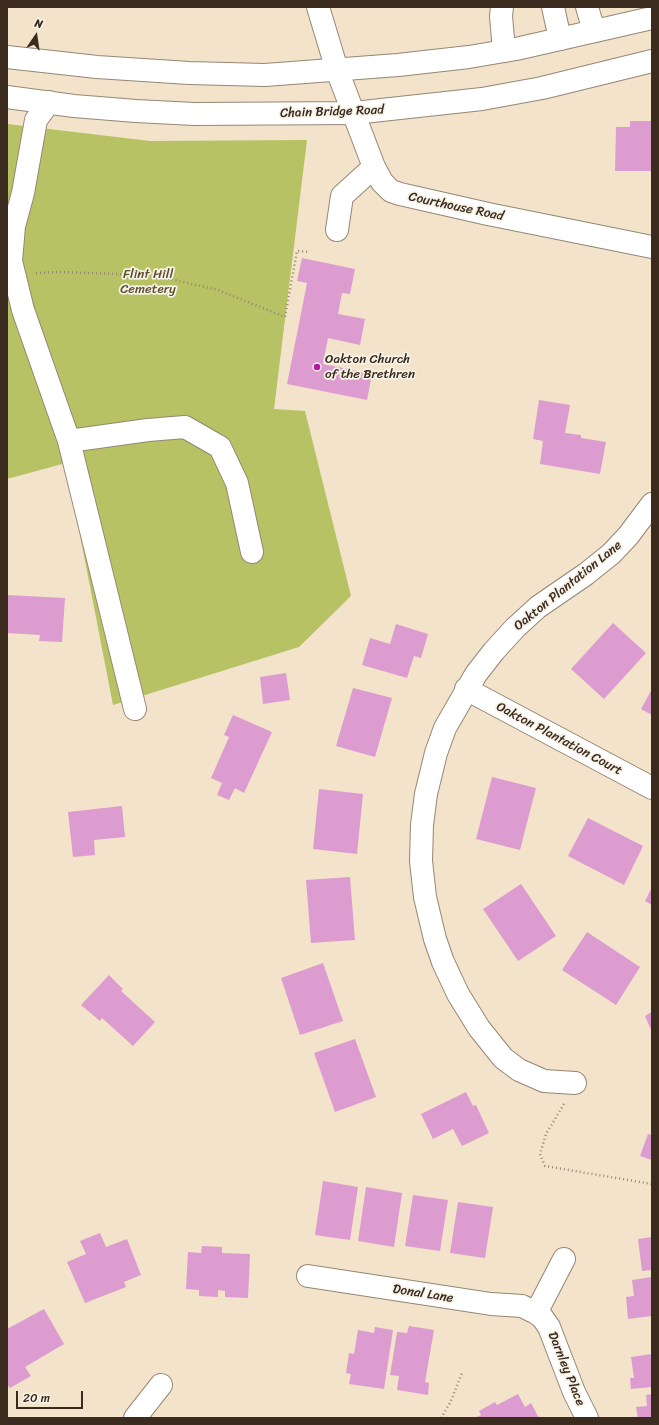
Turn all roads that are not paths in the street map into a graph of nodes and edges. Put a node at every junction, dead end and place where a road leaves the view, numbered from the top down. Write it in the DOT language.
graph roads {
  1 [pos="318,7"];
  2 [pos="502,7"];
  3 [pos="553,7"];
  4 [pos="587,7"];
  5 [pos="652,18"];
  6 [pos="594,31"];
  7 [pos="560,39"];
  8 [pos="504,51"];
  9 [pos="7,57"];
  10 [pos="652,61"];
  11 [pos="337,70"];
  12 [pos="7,97"];
  13 [pos="49,102"];
  14 [pos="354,113"];
  15 [pos="374,167"];
  16 [pos="337,230"];
  17 [pos="652,248"];
  18 [pos="10,274"];
  19 [pos="69,441"];
  20 [pos="652,504"];
  21 [pos="252,552"];
  22 [pos="466,689"];
  23 [pos="135,709"];
  24 [pos="652,788"];
  25 [pos="576,1083"];
  26 [pos="564,1259"];
  27 [pos="308,1276"];
  28 [pos="536,1313"];
  29 [pos="161,1385"];
  30 [pos="135,1418"];
  31 [pos="587,1418"];
  1 -- 11 [label="street, Courthouse Road"];
  2 -- 8 [label="street"];
  3 -- 7 [label="street"];
  4 -- 6 [label="street"];
  5 -- 6 [label="street"];
  6 -- 7 [label="street"];
  7 -- 8 [label="street"];
  8 -- 11 [label="street"];
  9 -- 11 [label="street"];
  10 -- 14 [label="street, Chain Bridge Road"];
  11 -- 14 [label="street, Courthouse Road"];
  12 -- 13 [label="street, Chain Bridge Road"];
  13 -- 14 [label="street, Chain Bridge Road"];
  13 -- 18 [label="street"];
  14 -- 15 [label="street, Courthouse Road"];
  15 -- 16 [label="street"];
  15 -- 17 [label="street, Courthouse Road"];
  18 -- 19 [label="street"];
  19 -- 21 [label="street"];
  19 -- 23 [label="street"];
  20 -- 22 [label="street, Oakton Plantation Lane"];
  22 -- 24 [label="street, Oakton Plantation Court"];
  22 -- 25 [label="street, Oakton Plantation Lane"];
  26 -- 28 [label="street"];
  27 -- 28 [label="street, Donal Lane"];
  28 -- 31 [label="street, Darnley Place"];
  29 -- 30 [label="street"];
}
